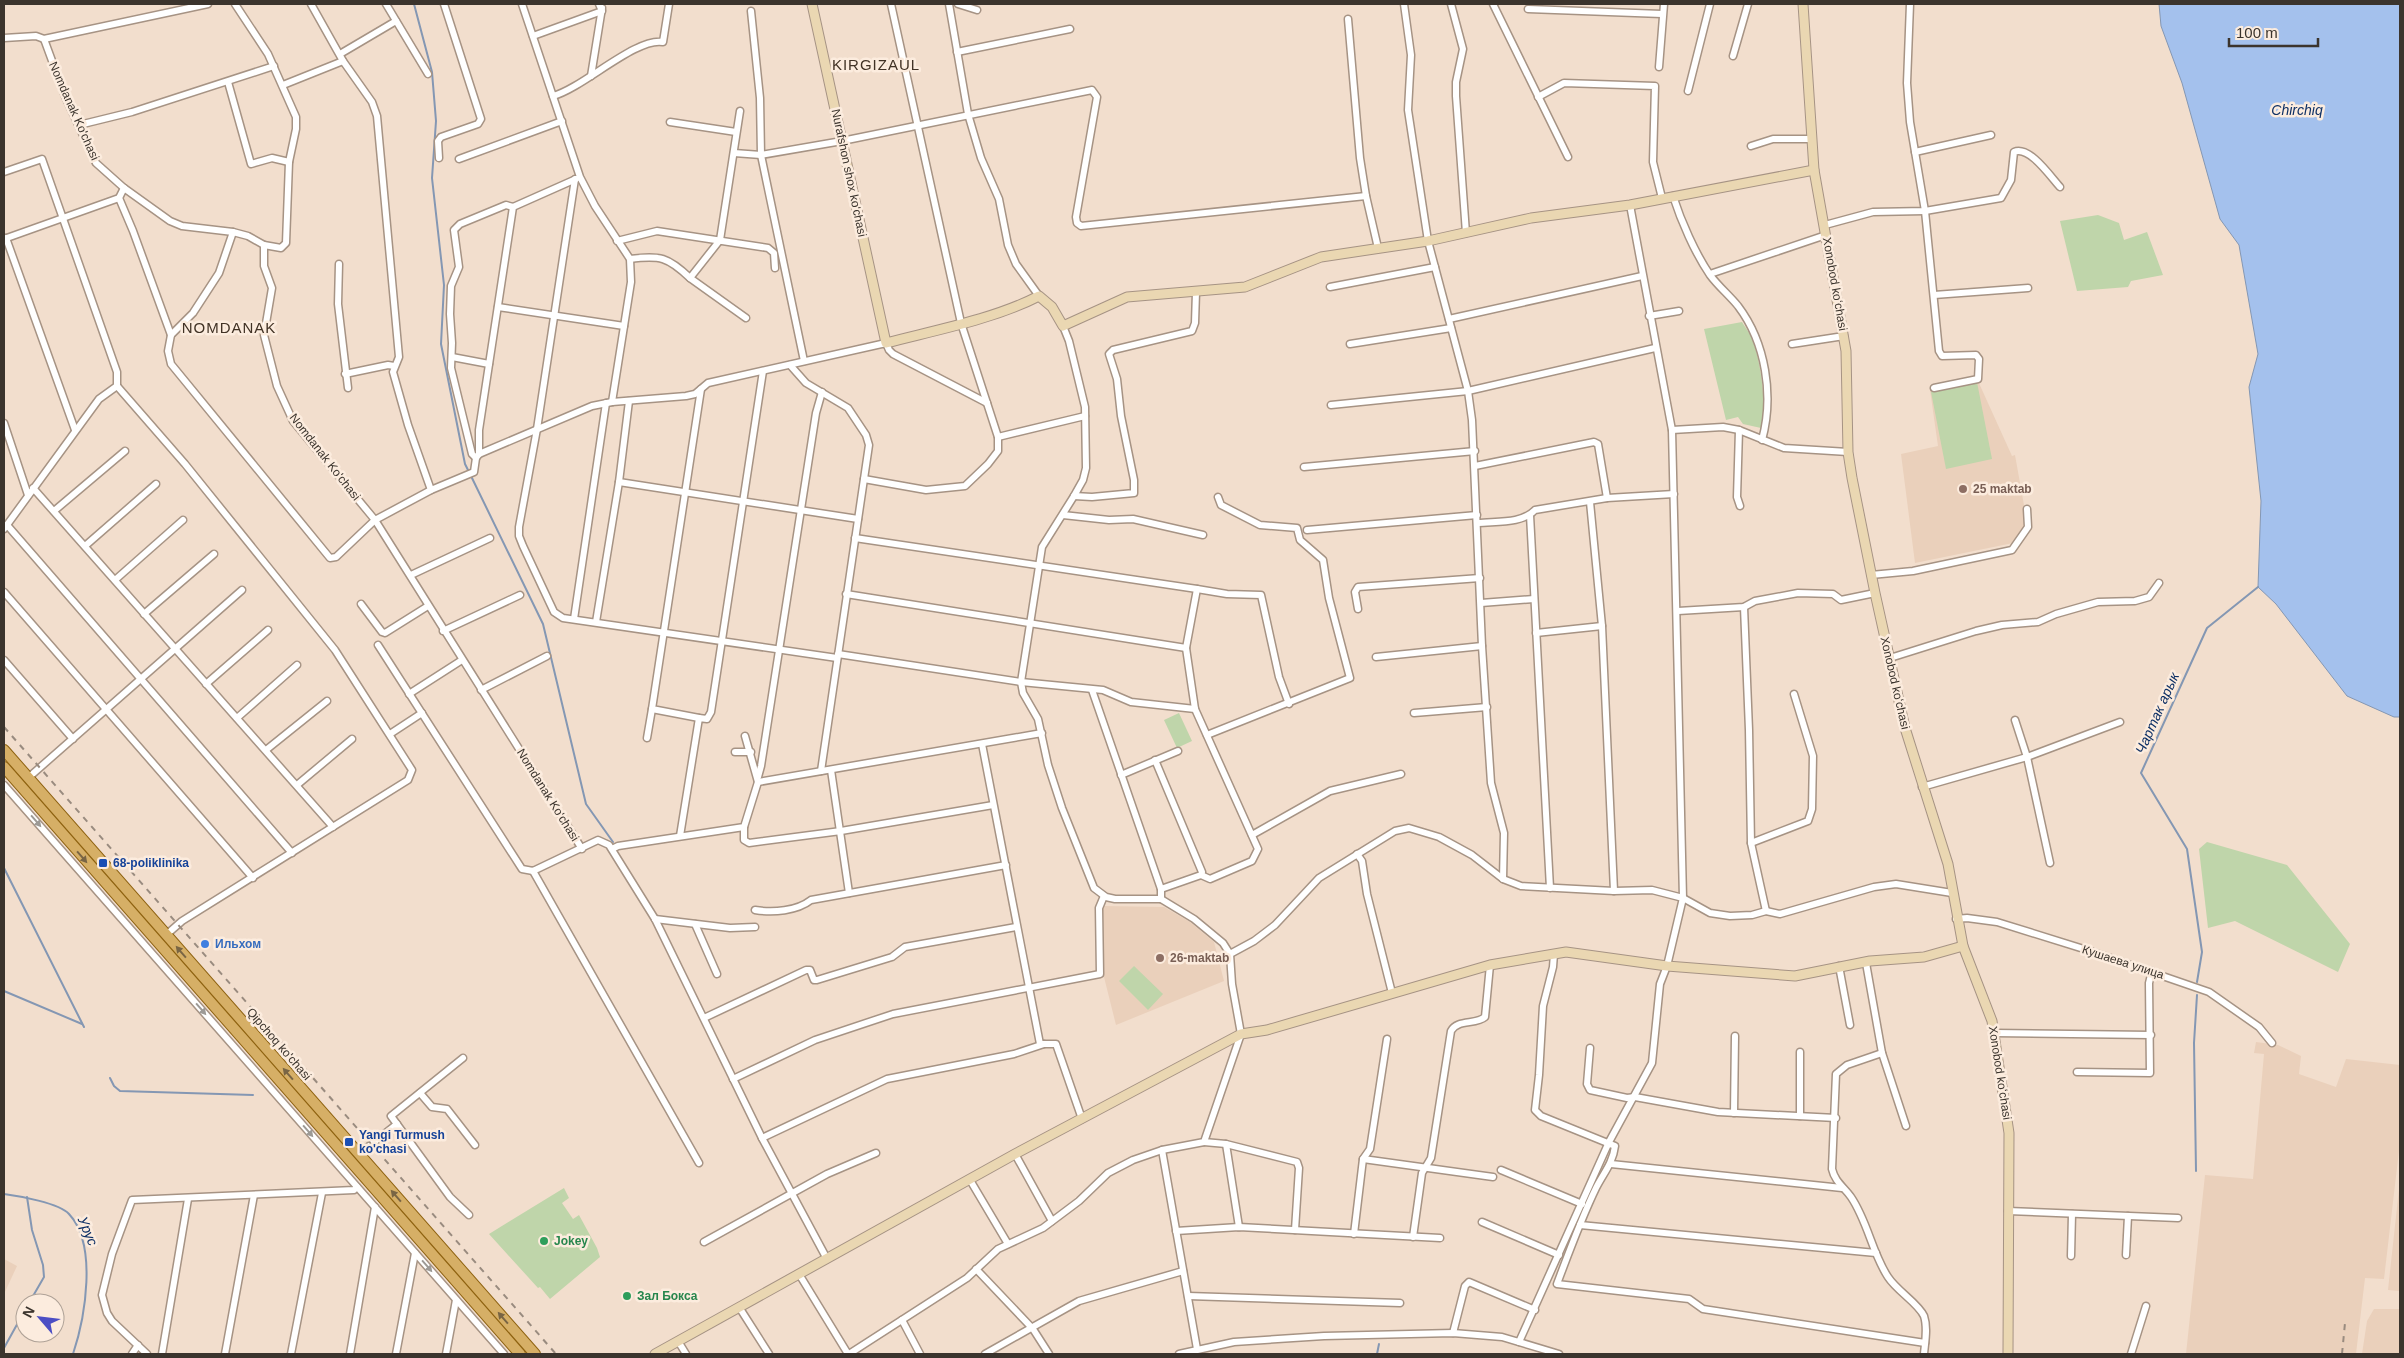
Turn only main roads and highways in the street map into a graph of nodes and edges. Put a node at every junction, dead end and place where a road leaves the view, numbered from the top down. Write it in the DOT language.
graph roads {
  1 [pos="4,750"];
  2 [pos="4,767"];
  3 [pos="520,1354"];
  4 [pos="535,1354"];
  4 -- 1 [label="main road, Qipchoq ko'chasi, one-way"];
  2 -- 3 [label="main road, Qipchoq ko'chasi, one-way"];
}
